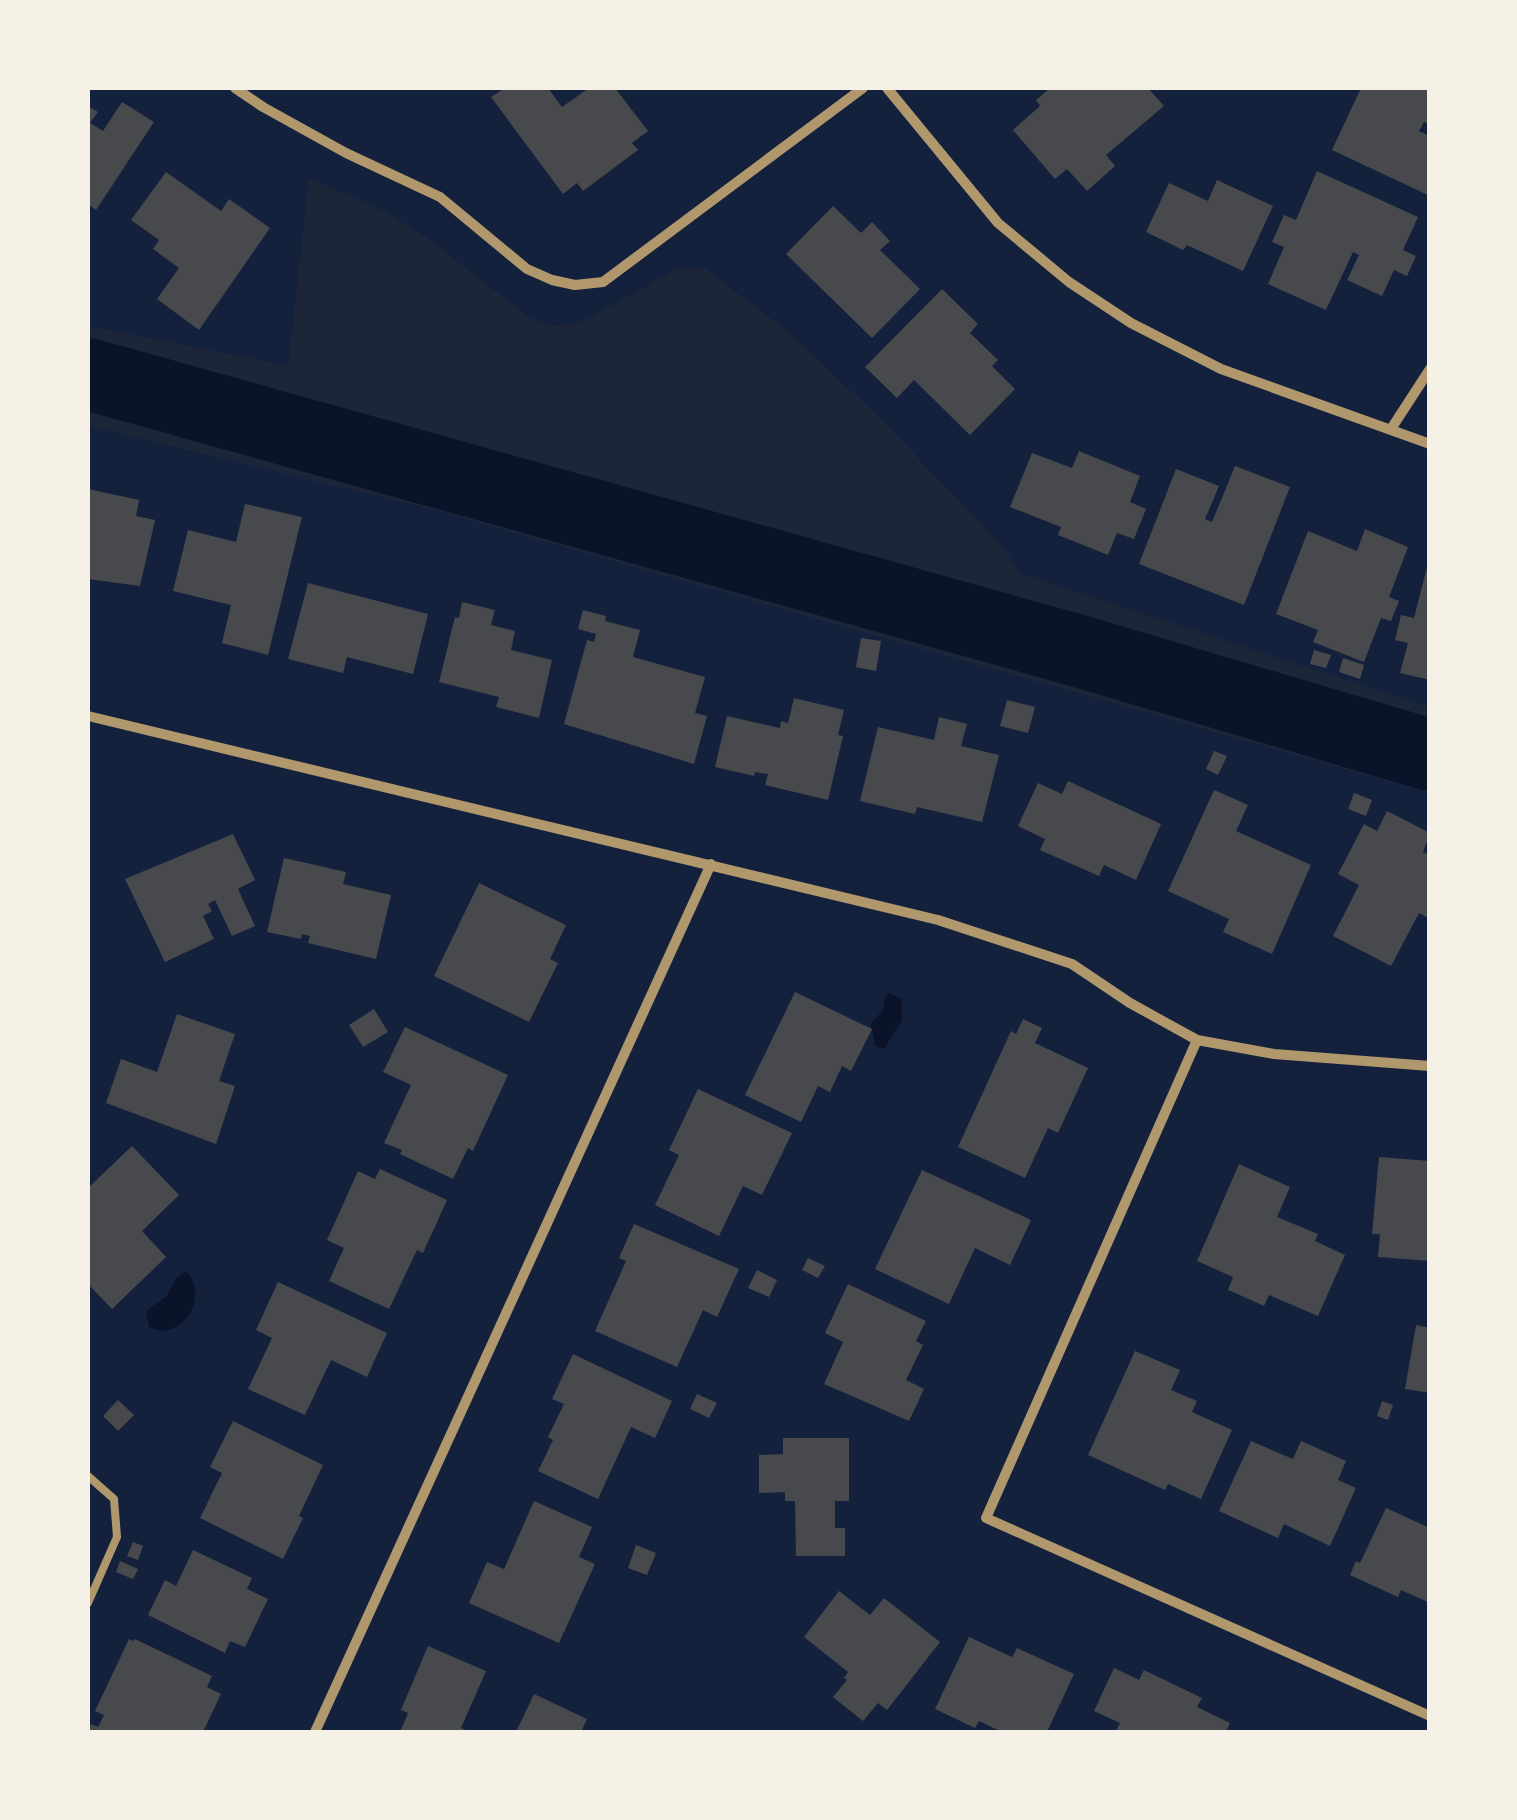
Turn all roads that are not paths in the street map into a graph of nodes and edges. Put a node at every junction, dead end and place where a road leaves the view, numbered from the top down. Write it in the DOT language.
graph roads {
  1 [pos="235,88"];
  2 [pos="863,88"];
  3 [pos="887,88"];
  4 [pos="1430,369"];
  5 [pos="1391,429"];
  6 [pos="1430,444"];
  7 [pos="88,716"];
  8 [pos="711,864"];
  9 [pos="1197,1040"];
  10 [pos="1430,1066"];
  11 [pos="88,1476"];
  12 [pos="88,1603"];
  13 [pos="1430,1716"];
  14 [pos="315,1732"];
  1 -- 2 [label="street"];
  3 -- 5 [label="street"];
  4 -- 5 [label="street"];
  5 -- 6 [label="street"];
  7 -- 8 [label="street"];
  8 -- 9 [label="street"];
  8 -- 14 [label="street"];
  9 -- 10 [label="street"];
  9 -- 13 [label="street"];
  11 -- 12 [label="lane"];
}
